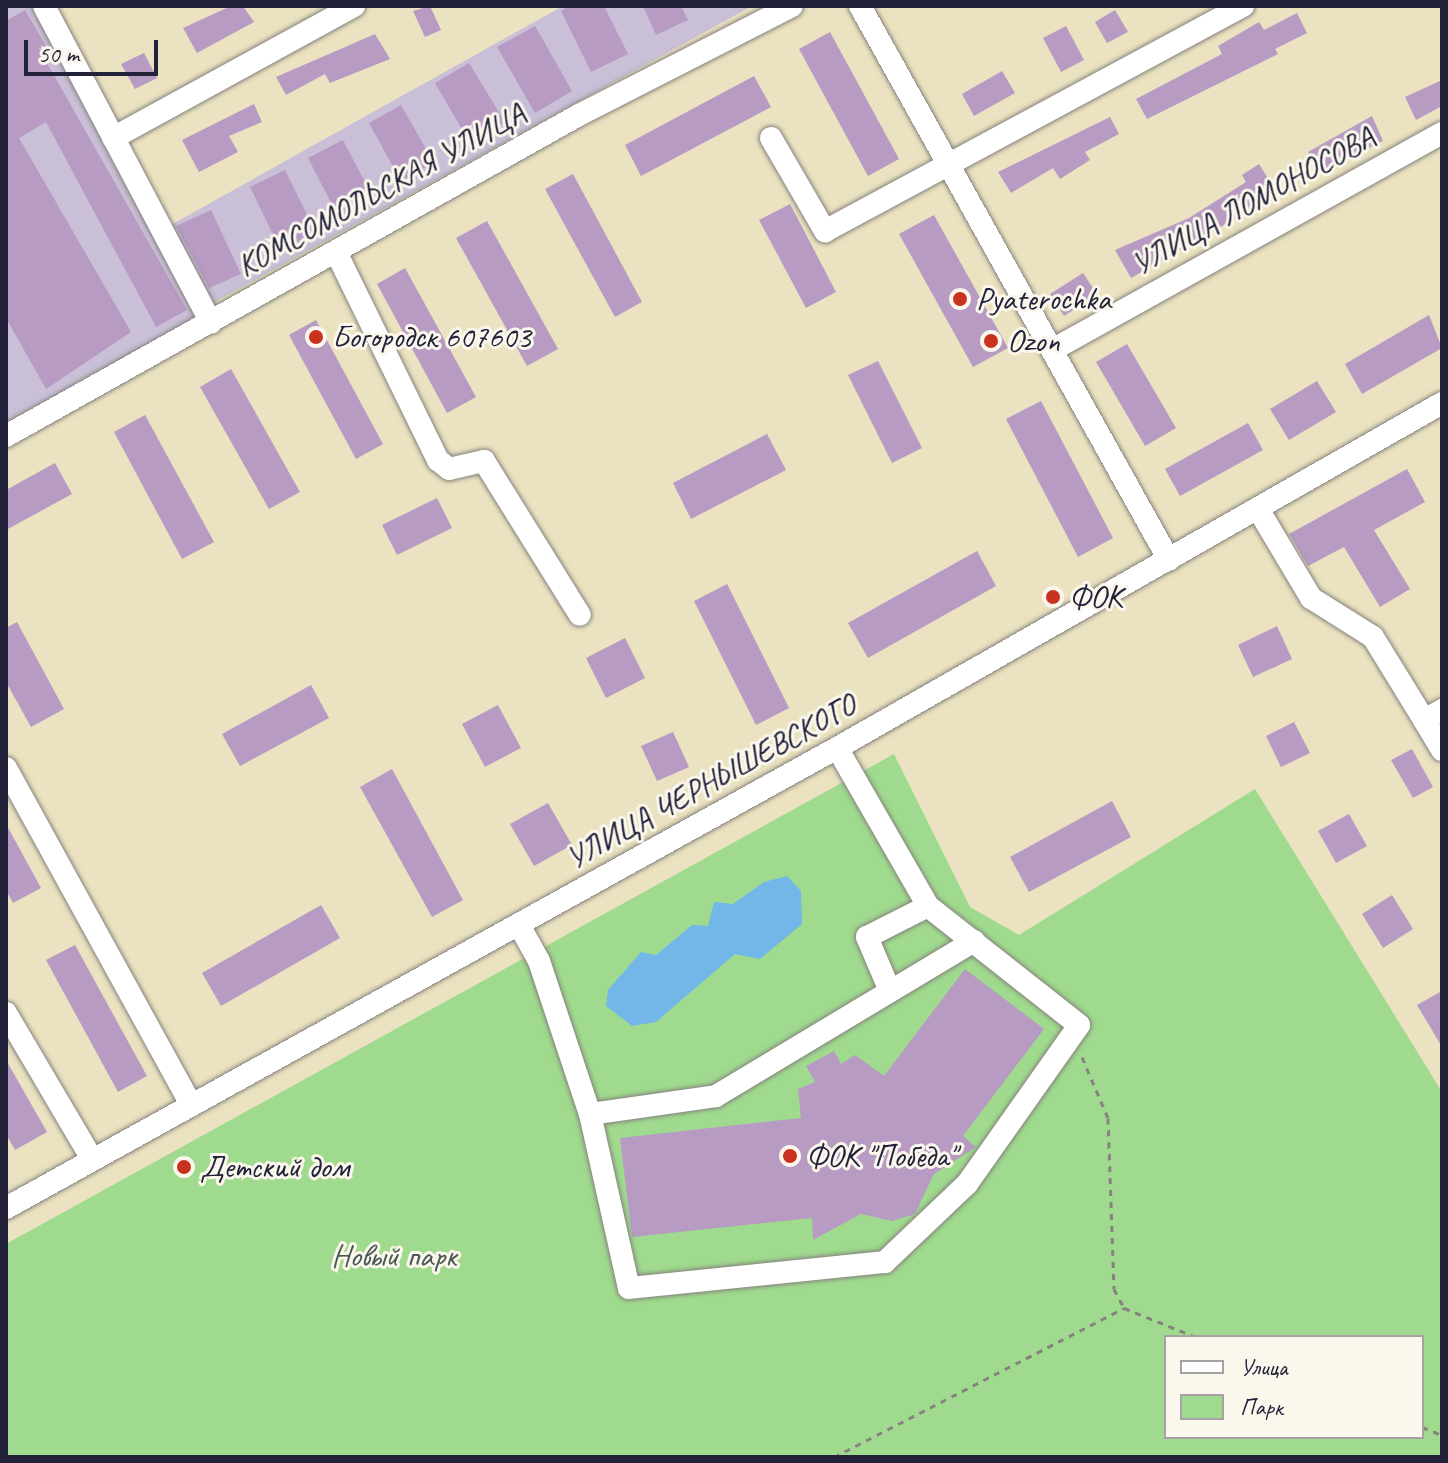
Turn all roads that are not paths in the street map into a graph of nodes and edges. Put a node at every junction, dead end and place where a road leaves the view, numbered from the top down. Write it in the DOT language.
graph roads {
  1 [pos="44,6"];
  2 [pos="354,6"];
  3 [pos="792,6"];
  4 [pos="860,6"];
  5 [pos="1243,6"];
  6 [pos="1442,133"];
  7 [pos="113,138"];
  8 [pos="771,138"];
  9 [pos="952,161"];
  10 [pos="336,252"];
  11 [pos="211,323"];
  12 [pos="1054,349"];
  13 [pos="1442,403"];
  14 [pos="6,436"];
  15 [pos="1258,509"];
  16 [pos="1169,560"];
  17 [pos="580,615"];
  18 [pos="1433,715"];
  19 [pos="837,748"];
  20 [pos="1442,750"];
  21 [pos="6,768"];
  22 [pos="928,906"];
  23 [pos="519,925"];
  24 [pos="974,941"];
  25 [pos="890,991"];
  26 [pos="6,1013"];
  27 [pos="190,1103"];
  28 [pos="590,1114"];
  29 [pos="92,1159"];
  30 [pos="6,1208"];
  1 -- 7 [label="street"];
  2 -- 7 [label="street"];
  3 -- 10 [label="street, КОМСОМОЛЬСКАЯ УЛИЦА"];
  4 -- 9 [label="street"];
  5 -- 9 [label="street"];
  6 -- 12 [label="street, УЛИЦА ЛОМОНОСОВА"];
  7 -- 11 [label="street"];
  8 -- 9 [label="street"];
  9 -- 12 [label="street"];
  10 -- 11 [label="street, КОМСОМОЛЬСКАЯ УЛИЦА"];
  10 -- 17 [label="street"];
  11 -- 14 [label="street, КОМСОМОЛЬСКАЯ УЛИЦА"];
  12 -- 16 [label="street"];
  13 -- 15 [label="street, УЛИЦА ЧЕРНЫШЕВСКОГО"];
  15 -- 16 [label="street, УЛИЦА ЧЕРНЫШЕВСКОГО"];
  15 -- 18 [label="street"];
  16 -- 19 [label="street, УЛИЦА ЧЕРНЫШЕВСКОГО"];
  18 -- 20 [label="street"];
  19 -- 22 [label="street"];
  19 -- 23 [label="street, УЛИЦА ЧЕРНЫШЕВСКОГО"];
  21 -- 27 [label="street"];
  22 -- 24 [label="street"];
  22 -- 25 [label="street"];
  23 -- 27 [label="street, УЛИЦА ЧЕРНЫШЕВСКОГО"];
  23 -- 28 [label="street"];
  24 -- 25 [label="street"];
  24 -- 28 [label="street"];
  25 -- 28 [label="street"];
  26 -- 29 [label="street"];
  27 -- 29 [label="street, УЛИЦА ЧЕРНЫШЕВСКОГО"];
  29 -- 30 [label="street, УЛИЦА ЧЕРНЫШЕВСКОГО"];
}
